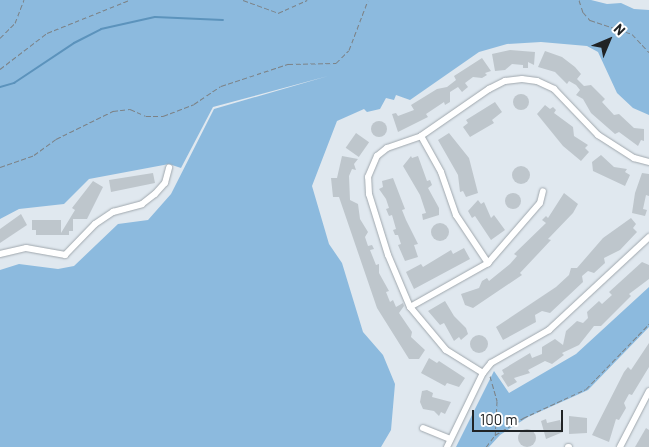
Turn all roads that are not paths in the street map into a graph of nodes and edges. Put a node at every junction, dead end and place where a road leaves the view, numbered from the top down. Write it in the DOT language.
graph roads {
  1 [pos="421,136"];
  2 [pos="649,162"];
  3 [pos="169,168"];
  4 [pos="543,191"];
  5 [pos="649,237"];
  6 [pos="0,254"];
  7 [pos="488,263"];
  8 [pos="410,307"];
  9 [pos="484,371"];
  10 [pos="649,391"];
  11 [pos="423,428"];
  12 [pos="450,439"];
  13 [pos="447,447"];
  14 [pos="620,447"];
  1 -- 2 [label="street"];
  1 -- 7 [label="street"];
  1 -- 8 [label="street"];
  3 -- 6 [label="street"];
  4 -- 7 [label="street"];
  5 -- 9 [label="street"];
  7 -- 8 [label="street"];
  8 -- 9 [label="street"];
  9 -- 12 [label="street"];
  10 -- 14 [label="street"];
  11 -- 12 [label="street"];
  12 -- 13 [label="street"];
}
